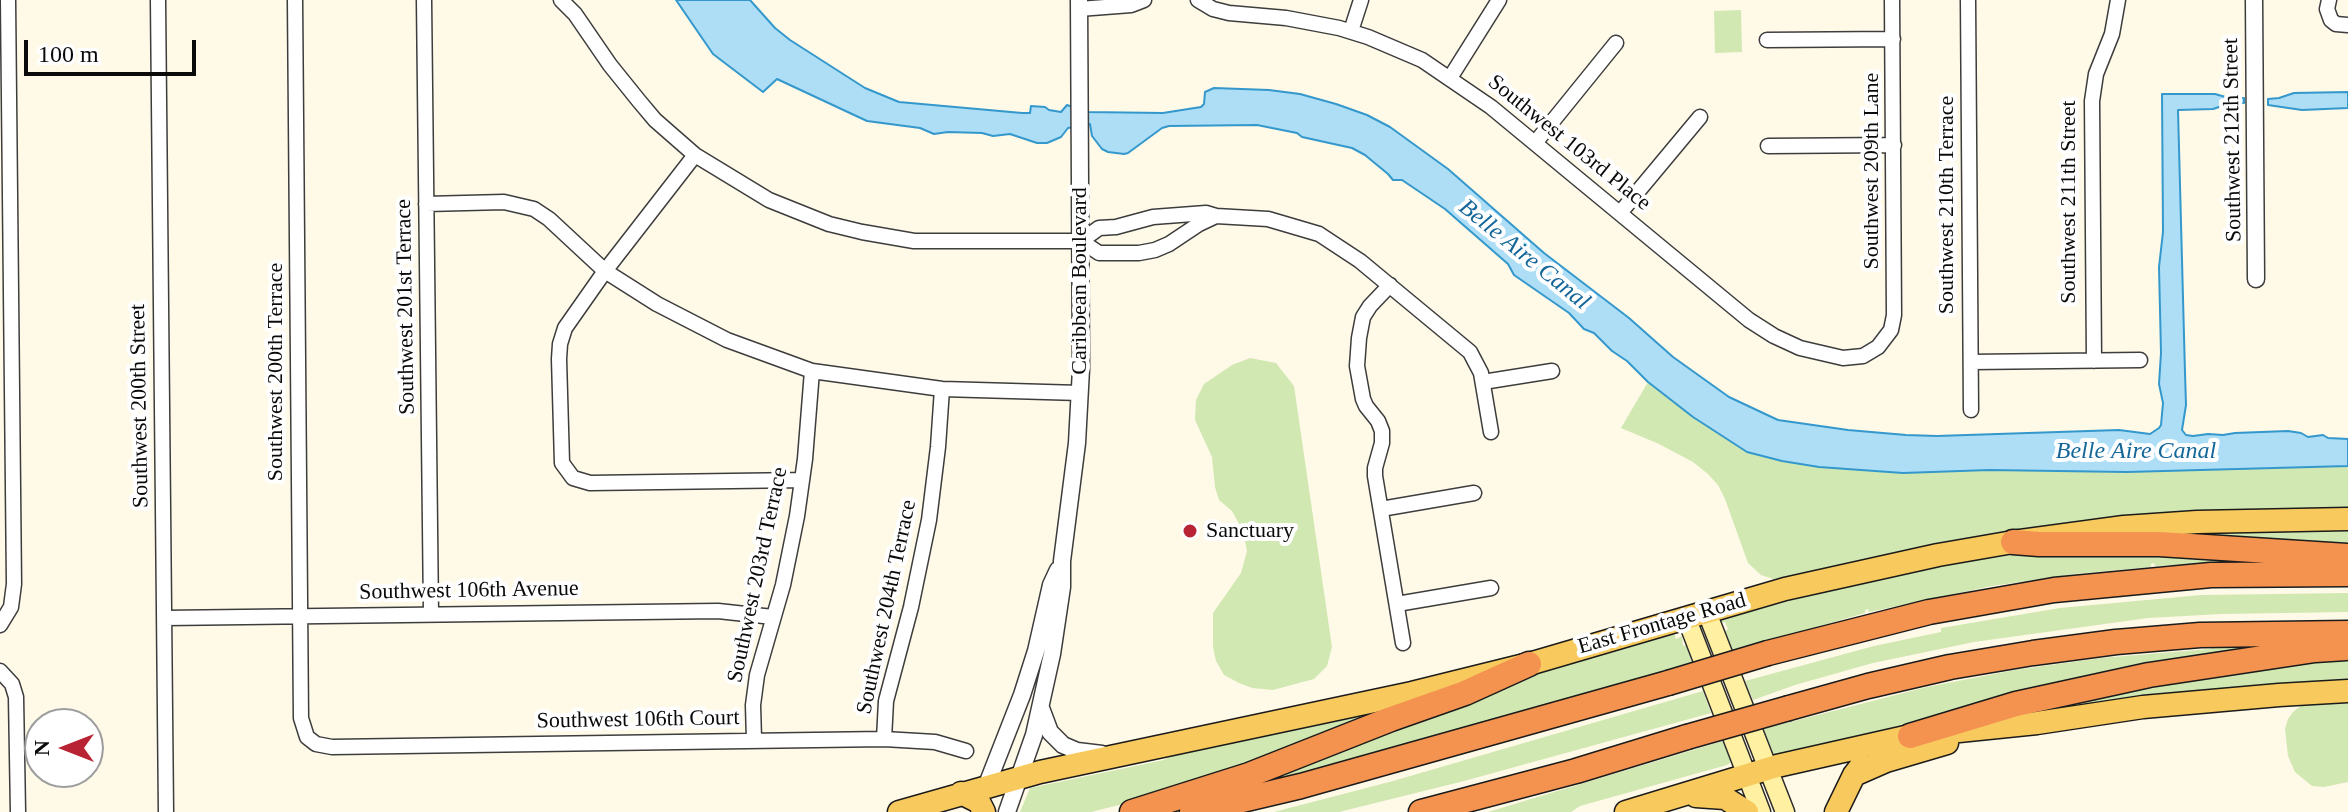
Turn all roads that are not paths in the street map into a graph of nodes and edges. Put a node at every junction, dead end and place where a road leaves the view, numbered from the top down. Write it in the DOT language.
graph roads {
  1 [pos="8,0"];
  2 [pos="158,0"];
  3 [pos="295,0"];
  4 [pos="424,0"];
  5 [pos="561,0"];
  6 [pos="1144,0"];
  7 [pos="1198,0"];
  8 [pos="1361,0"];
  9 [pos="1499,0"];
  10 [pos="1892,0"];
  11 [pos="1968,0"];
  12 [pos="2118,0"];
  13 [pos="2254,0"];
  14 [pos="2329,0"];
  15 [pos="1079,5"];
  16 [pos="2348,25"];
  17 [pos="1351,31"];
  18 [pos="1893,39"];
  19 [pos="1767,40"];
  20 [pos="1616,43"];
  21 [pos="1450,78"];
  22 [pos="1700,117"];
  23 [pos="1535,143"];
  24 [pos="1894,145"];
  25 [pos="1768,146"];
  26 [pos="695,155"];
  27 [pos="426,204"];
  28 [pos="1620,213"];
  29 [pos="1216,216"];
  30 [pos="1124,225"];
  31 [pos="1081,241"];
  32 [pos="1128,253"];
  33 [pos="605,271"];
  34 [pos="2256,279"];
  35 [pos="1390,285"];
  36 [pos="1885,340"];
  37 [pos="2140,360"];
  38 [pos="2094,361"];
  39 [pos="1971,362"];
  40 [pos="812,371"];
  41 [pos="1552,371"];
  42 [pos="1483,382"];
  43 [pos="942,389"];
  44 [pos="1080,393"];
  45 [pos="1971,410"];
  46 [pos="1491,432"];
  47 [pos="802,480"];
  48 [pos="1474,493"];
  49 [pos="1381,509"];
  50 [pos="2348,519"];
  51 [pos="2013,542"];
  52 [pos="2348,556"];
  53 [pos="1062,561"];
  54 [pos="2348,574"];
  55 [pos="1491,588"];
  56 [pos="1397,604"];
  57 [pos="431,613"];
  58 [pos="1696,614"];
  59 [pos="300,615"];
  60 [pos="773,617"];
  61 [pos="165,618"];
  62 [pos="0,625"];
  63 [pos="2348,633"];
  64 [pos="1403,643"];
  65 [pos="2348,647"];
  66 [pos="1529,664"];
  67 [pos="0,671"];
  68 [pos="2348,691"];
  69 [pos="1041,707"];
  70 [pos="2037,723"];
  71 [pos="1910,736"];
  72 [pos="884,739"];
  73 [pos="754,740"];
  74 [pos="311,741"];
  75 [pos="1879,743"];
  76 [pos="966,751"];
  77 [pos="1116,756"];
  78 [pos="1758,772"];
  79 [pos="1854,775"];
  80 [pos="1020,777"];
  81 [pos="1683,796"];
  82 [pos="977,801"];
  83 [pos="18,812"];
  84 [pos="166,812"];
  85 [pos="899,812"];
  86 [pos="1007,812"];
  87 [pos="1132,812"];
  88 [pos="1192,812"];
  89 [pos="1421,812"];
  90 [pos="1626,812"];
  91 [pos="1747,812"];
  92 [pos="1761,812"];
  93 [pos="1785,812"];
  94 [pos="1836,812"];
  1 -- 62 [label="street"];
  2 -- 61 [label="street, Southwest 200th Street"];
  3 -- 59 [label="street, Southwest 200th Terrace"];
  4 -- 27 [label="street, Southwest 201st Terrace"];
  5 -- 26 [label="street"];
  6 -- 15 [label="street"];
  7 -- 17 [label="street, Southwest 103rd Place"];
  8 -- 17 [label="street"];
  9 -- 21 [label="street"];
  10 -- 18 [label="street, Southwest 209th Lane"];
  11 -- 39 [label="street, Southwest 210th Terrace"];
  12 -- 38 [label="street, Southwest 211th Street"];
  13 -- 34 [label="street, Southwest 212th Street"];
  14 -- 16 [label="street"];
  15 -- 31 [label="street, Caribbean Boulevard"];
  17 -- 21 [label="street, Southwest 103rd Place"];
  18 -- 19 [label="street"];
  18 -- 24 [label="street, Southwest 209th Lane"];
  20 -- 23 [label="street"];
  21 -- 23 [label="street, Southwest 103rd Place"];
  22 -- 28 [label="street"];
  23 -- 28 [label="street, Southwest 103rd Place"];
  24 -- 25 [label="street"];
  24 -- 36 [label="street, Southwest 209th Lane"];
  26 -- 31 [label="street"];
  26 -- 33 [label="street"];
  27 -- 33 [label="street"];
  27 -- 57 [label="street, Southwest 201st Terrace"];
  28 -- 36 [label="street, Southwest 103rd Place"];
  29 -- 30 [label="street"];
  29 -- 32 [label="street"];
  29 -- 35 [label="street"];
  30 -- 31 [label="street"];
  30 -- 32 [label="street"];
  31 -- 32 [label="street"];
  31 -- 44 [label="street, Caribbean Boulevard"];
  33 -- 40 [label="street"];
  33 -- 47 [label="street"];
  35 -- 42 [label="street"];
  35 -- 49 [label="street"];
  37 -- 38 [label="street"];
  38 -- 39 [label="street"];
  39 -- 45 [label="street, Southwest 210th Terrace"];
  40 -- 43 [label="street"];
  40 -- 47 [label="street, Southwest 203rd Terrace"];
  41 -- 42 [label="street"];
  42 -- 46 [label="street"];
  43 -- 44 [label="street"];
  43 -- 72 [label="street, Southwest 204th Terrace"];
  44 -- 53 [label="street, Caribbean Boulevard"];
  47 -- 60 [label="street, Southwest 203rd Terrace"];
  48 -- 49 [label="street"];
  49 -- 56 [label="street"];
  50 -- 51 [label="main road, East Frontage Road"];
  51 -- 52 [label="highway"];
  51 -- 58 [label="main road, East Frontage Road"];
  53 -- 69 [label="street, Caribbean Boulevard"];
  53 -- 82 [label="street, Caribbean Boulevard"];
  54 -- 88 [label="highway, bridge"];
  55 -- 56 [label="street"];
  56 -- 64 [label="street"];
  57 -- 59 [label="street, Southwest 106th Avenue"];
  57 -- 60 [label="street, Southwest 106th Avenue"];
  58 -- 66 [label="main road, East Frontage Road"];
  58 -- 78 [label="main road"];
  59 -- 61 [label="street, Southwest 106th Avenue"];
  59 -- 74 [label="street, Southwest 200th Terrace"];
  60 -- 73 [label="street, Southwest 203rd Terrace"];
  61 -- 84 [label="street, Southwest 200th Street"];
  63 -- 89 [label="highway, bridge"];
  65 -- 71 [label="highway"];
  66 -- 77 [label="main road, East Frontage Road"];
  66 -- 87 [label="highway"];
  67 -- 83 [label="street"];
  68 -- 70 [label="main road"];
  69 -- 77 [label="street"];
  69 -- 80 [label="street, Caribbean Boulevard"];
  70 -- 71 [label="main road"];
  70 -- 79 [label="main road"];
  71 -- 75 [label="main road"];
  72 -- 73 [label="street, Southwest 106th Court"];
  72 -- 76 [label="street, Southwest 106th Court"];
  73 -- 74 [label="street, Southwest 106th Court"];
  75 -- 78 [label="main road"];
  75 -- 79 [label="main road"];
  77 -- 80 [label="main road, East Frontage Road"];
  78 -- 81 [label="main road"];
  78 -- 92 [label="main road"];
  78 -- 93 [label="main road"];
  79 -- 94 [label="main road"];
  80 -- 82 [label="main road, East Frontage Road"];
  80 -- 86 [label="street, Caribbean Boulevard"];
  81 -- 90 [label="main road"];
  81 -- 91 [label="main road"];
  82 -- 85 [label="main road, East Frontage Road"];
}
